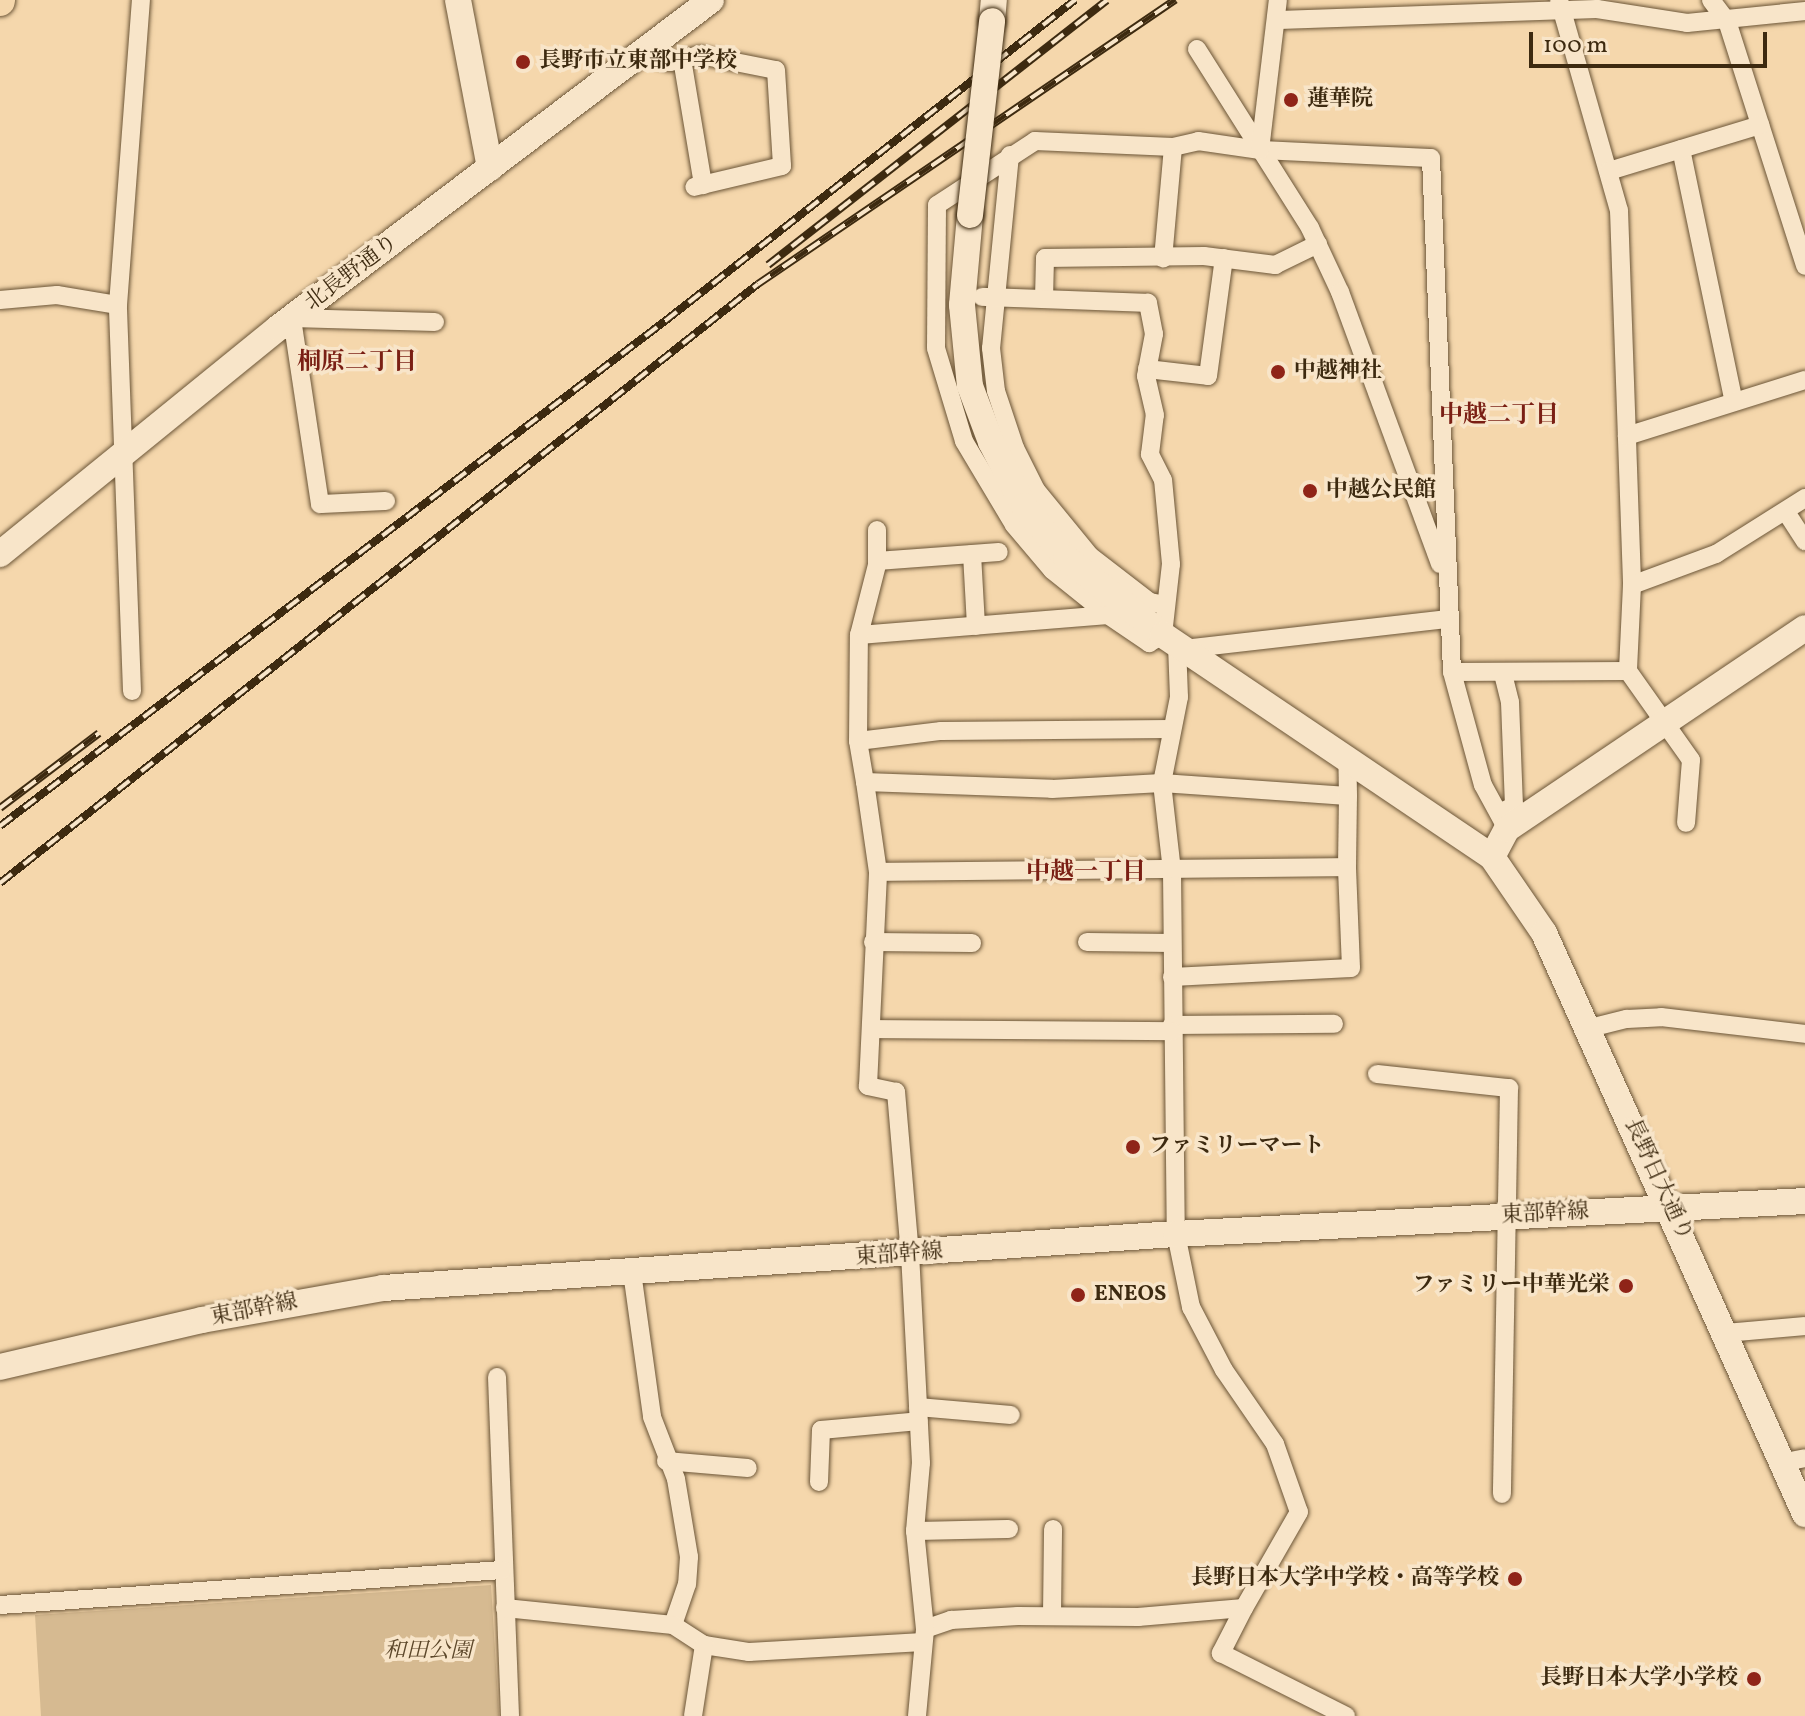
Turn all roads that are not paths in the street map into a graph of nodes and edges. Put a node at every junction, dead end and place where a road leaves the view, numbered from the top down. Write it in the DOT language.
graph roads {
  1 [pos="141,0"];
  2 [pos="458,0"];
  3 [pos="711,0"];
  4 [pos="1278,0"];
  5 [pos="1711,0"];
  6 [pos="1559,5"];
  7 [pos="993,10"];
  8 [pos="1805,11"];
  9 [pos="1279,20"];
  10 [pos="1727,21"];
  11 [pos="1197,49"];
  12 [pos="640,54"];
  13 [pos="682,59"];
  14 [pos="1760,125"];
  15 [pos="1173,147"];
  16 [pos="1681,149"];
  17 [pos="1260,150"];
  18 [pos="1010,155"];
  19 [pos="490,168"];
  20 [pos="1609,171"];
  21 [pos="1318,244"];
  22 [pos="1224,258"];
  23 [pos="1163,259"];
  24 [pos="1805,266"];
  25 [pos="987,298"];
  26 [pos="1044,299"];
  27 [pos="0,300"];
  28 [pos="118,305"];
  29 [pos="292,318"];
  30 [pos="435,322"];
  31 [pos="1147,369"];
  32 [pos="1805,380"];
  33 [pos="1734,402"];
  34 [pos="1627,436"];
  35 [pos="121,455"];
  36 [pos="1805,498"];
  37 [pos="386,501"];
  38 [pos="1786,512"];
  39 [pos="877,530"];
  40 [pos="1805,541"];
  41 [pos="999,552"];
  42 [pos="0,554"];
  43 [pos="972,554"];
  44 [pos="877,561"];
  45 [pos="1440,564"];
  46 [pos="1632,585"];
  47 [pos="1166,605"];
  48 [pos="1108,615"];
  49 [pos="1448,619"];
  50 [pos="976,626"];
  51 [pos="1805,628"];
  52 [pos="859,635"];
  53 [pos="1175,643"];
  54 [pos="1628,671"];
  55 [pos="1452,672"];
  56 [pos="1503,673"];
  57 [pos="132,691"];
  58 [pos="1665,722"];
  59 [pos="1170,729"];
  60 [pos="858,741"];
  61 [pos="1347,757"];
  62 [pos="865,782"];
  63 [pos="1162,783"];
  64 [pos="1348,796"];
  65 [pos="1503,821"];
  66 [pos="1686,823"];
  67 [pos="1492,857"];
  68 [pos="1347,867"];
  69 [pos="1172,871"];
  70 [pos="878,872"];
  71 [pos="873,942"];
  72 [pos="1087,942"];
  73 [pos="972,943"];
  74 [pos="1172,943"];
  75 [pos="1172,977"];
  76 [pos="1334,1024"];
  77 [pos="1172,1028"];
  78 [pos="1590,1028"];
  79 [pos="872,1029"];
  80 [pos="1805,1034"];
  81 [pos="1377,1074"];
  82 [pos="1805,1201"];
  83 [pos="1670,1208"];
  84 [pos="1508,1215"];
  85 [pos="1176,1234"];
  86 [pos="910,1255"];
  87 [pos="632,1272"];
  88 [pos="1805,1326"];
  89 [pos="1726,1333"];
  90 [pos="0,1367"];
  91 [pos="497,1377"];
  92 [pos="918,1414"];
  93 [pos="1011,1415"];
  94 [pos="666,1461"];
  95 [pos="1793,1461"];
  96 [pos="748,1468"];
  97 [pos="819,1482"];
  98 [pos="1502,1494"];
  99 [pos="1805,1514"];
  100 [pos="1009,1529"];
  101 [pos="1053,1529"];
  102 [pos="915,1531"];
  103 [pos="502,1570"];
  104 [pos="0,1605"];
  105 [pos="505,1608"];
  106 [pos="1244,1608"];
  107 [pos="1052,1615"];
  108 [pos="673,1625"];
  109 [pos="924,1636"];
  110 [pos="704,1645"];
  111 [pos="510,1716"];
  112 [pos="693,1716"];
  113 [pos="917,1716"];
  114 [pos="1346,1716"];
  1 -- 28 [label="street"];
  2 -- 19 [label="street"];
  3 -- 12 [label="street, 北長野通り"];
  4 -- 9 [label="street"];
  5 -- 10 [label="street"];
  6 -- 9 [label="street"];
  6 -- 10 [label="street"];
  6 -- 20 [label="street"];
  7 -- 53 [label="street, bridge"];
  8 -- 10 [label="street"];
  9 -- 17 [label="street"];
  10 -- 14 [label="street"];
  11 -- 17 [label="street"];
  12 -- 13 [label="street"];
  12 -- 19 [label="street, 北長野通り"];
  13 -- 13 [label="street"];
  14 -- 16 [label="street"];
  14 -- 24 [label="street"];
  15 -- 17 [label="street"];
  15 -- 18 [label="street"];
  15 -- 23 [label="street"];
  16 -- 20 [label="street"];
  16 -- 33 [label="street"];
  17 -- 21 [label="street"];
  17 -- 49 [label="street"];
  18 -- 25 [label="street"];
  18 -- 48 [label="street"];
  19 -- 29 [label="street, 北長野通り"];
  20 -- 34 [label="street"];
  21 -- 22 [label="street"];
  21 -- 45 [label="street"];
  22 -- 23 [label="street"];
  22 -- 31 [label="street"];
  23 -- 26 [label="street"];
  25 -- 26 [label="street"];
  25 -- 47 [label="street"];
  26 -- 31 [label="street"];
  27 -- 28 [label="street"];
  28 -- 35 [label="street"];
  29 -- 30 [label="street"];
  29 -- 35 [label="street, 北長野通り"];
  29 -- 37 [label="street"];
  31 -- 47 [label="street"];
  32 -- 33 [label="street"];
  33 -- 34 [label="street"];
  34 -- 46 [label="street"];
  35 -- 42 [label="street, 北長野通り"];
  35 -- 57 [label="street"];
  36 -- 38 [label="street"];
  38 -- 40 [label="street"];
  38 -- 46 [label="street"];
  39 -- 44 [label="street"];
  41 -- 43 [label="street"];
  43 -- 44 [label="street"];
  43 -- 50 [label="street"];
  44 -- 52 [label="street"];
  46 -- 54 [label="street"];
  47 -- 53 [label="street"];
  48 -- 50 [label="street"];
  48 -- 53 [label="street"];
  49 -- 53 [label="street"];
  49 -- 55 [label="street"];
  50 -- 52 [label="street"];
  51 -- 58 [label="street"];
  52 -- 60 [label="street"];
  53 -- 59 [label="street"];
  53 -- 61 [label="street"];
  54 -- 56 [label="street"];
  54 -- 58 [label="street"];
  55 -- 56 [label="street"];
  55 -- 65 [label="street"];
  56 -- 65 [label="street"];
  58 -- 65 [label="street"];
  58 -- 66 [label="street"];
  59 -- 60 [label="street"];
  59 -- 63 [label="street"];
  60 -- 62 [label="street"];
  61 -- 64 [label="street"];
  61 -- 67 [label="street"];
  62 -- 63 [label="street"];
  62 -- 70 [label="street"];
  63 -- 64 [label="street"];
  63 -- 69 [label="street"];
  64 -- 68 [label="street"];
  65 -- 67 [label="street"];
  67 -- 78 [label="street, 長野日大通り"];
  68 -- 69 [label="street"];
  68 -- 75 [label="street"];
  69 -- 70 [label="street"];
  69 -- 74 [label="street"];
  70 -- 71 [label="street"];
  71 -- 73 [label="street"];
  71 -- 79 [label="street"];
  72 -- 74 [label="street"];
  74 -- 75 [label="street"];
  75 -- 77 [label="street"];
  76 -- 77 [label="street"];
  77 -- 79 [label="street"];
  77 -- 85 [label="street"];
  78 -- 80 [label="street"];
  78 -- 83 [label="street, 長野日大通り"];
  79 -- 86 [label="street"];
  81 -- 84 [label="street"];
  82 -- 83 [label="street, 東部幹線"];
  83 -- 84 [label="street, 東部幹線"];
  83 -- 89 [label="street, 長野日大通り"];
  84 -- 85 [label="street, 東部幹線"];
  84 -- 98 [label="street"];
  85 -- 86 [label="street, 東部幹線"];
  85 -- 106 [label="street"];
  86 -- 87 [label="street, 東部幹線"];
  86 -- 92 [label="street"];
  87 -- 90 [label="street, 東部幹線"];
  87 -- 94 [label="street"];
  88 -- 89 [label="street"];
  89 -- 95 [label="street, 長野日大通り"];
  91 -- 103 [label="street"];
  92 -- 93 [label="street"];
  92 -- 97 [label="street"];
  92 -- 102 [label="street"];
  94 -- 96 [label="street"];
  94 -- 108 [label="street"];
  95 -- 99 [label="street, 長野日大通り"];
  100 -- 102 [label="street"];
  101 -- 107 [label="street"];
  102 -- 109 [label="street"];
  103 -- 104 [label="street"];
  103 -- 105 [label="street"];
  105 -- 108 [label="street"];
  105 -- 111 [label="street"];
  106 -- 107 [label="street"];
  106 -- 114 [label="street"];
  107 -- 109 [label="street"];
  108 -- 110 [label="street"];
  109 -- 110 [label="street"];
  109 -- 113 [label="street"];
  110 -- 112 [label="street"];
}
